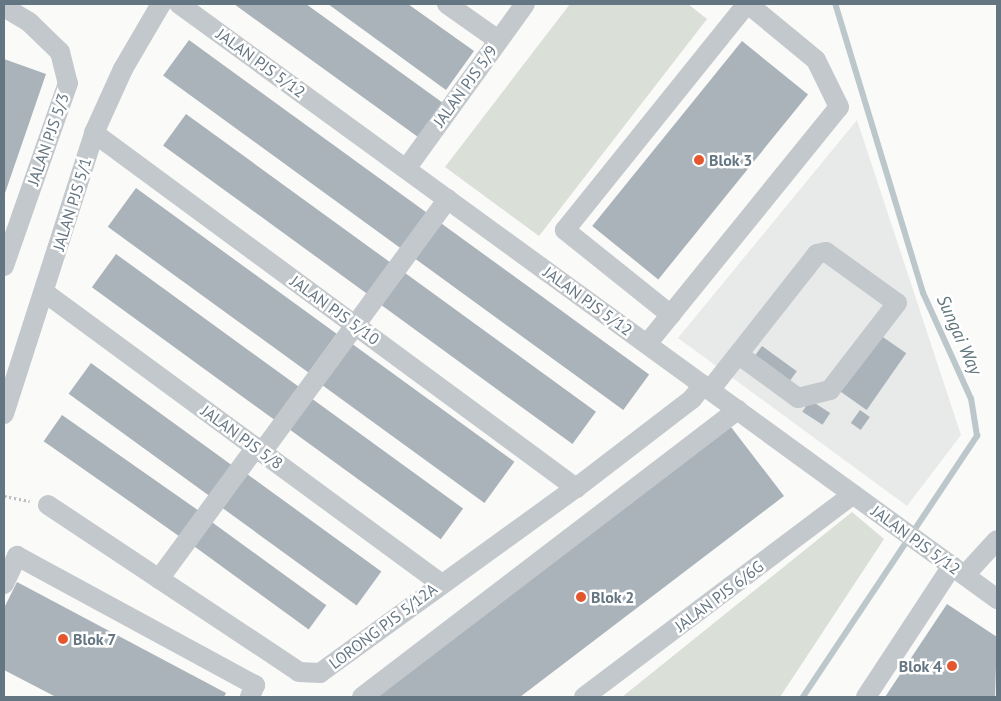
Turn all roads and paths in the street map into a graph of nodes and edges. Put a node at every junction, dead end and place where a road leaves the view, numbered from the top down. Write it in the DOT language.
graph roads {
  1 [pos="161,4"];
  2 [pos="179,4"];
  3 [pos="447,4"];
  4 [pos="524,4"];
  5 [pos="747,4"];
  6 [pos="4,7"];
  7 [pos="498,40"];
  8 [pos="94,133"];
  9 [pos="406,169"];
  10 [pos="448,200"];
  11 [pos="4,266"];
  12 [pos="44,292"];
  13 [pos="671,315"];
  14 [pos="356,326"];
  15 [pos="647,344"];
  16 [pos="738,355"];
  17 [pos="706,387"];
  18 [pos="738,410"];
  19 [pos="4,414"];
  20 [pos="259,450"];
  21 [pos="576,488"];
  22 [pos="853,494"];
  23 [pos="4,496"];
  24 [pos="48,505"];
  25 [pos="997,540"];
  26 [pos="958,571"];
  27 [pos="159,579"];
  28 [pos="440,583"];
  29 [pos="4,584"];
  30 [pos="997,599"];
  31 [pos="250,697"];
  32 [pos="362,697"];
  33 [pos="584,697"];
  34 [pos="866,697"];
  1 -- 8 [label="street, JALAN PJS 5/1"];
  2 -- 9 [label="street, JALAN PJS 5/12"];
  3 -- 7 [label="street"];
  4 -- 7 [label="street, JALAN PJS 5/9"];
  5 -- 13 [label="street"];
  5 -- 13 [label="street"];
  6 -- 11 [label="street, JALAN PJS 5/3"];
  7 -- 9 [label="street, JALAN PJS 5/9"];
  8 -- 12 [label="street, JALAN PJS 5/1"];
  8 -- 14 [label="street, JALAN PJS 5/10"];
  9 -- 10 [label="street, JALAN PJS 5/12"];
  10 -- 14 [label="street"];
  10 -- 15 [label="street, JALAN PJS 5/12"];
  12 -- 19 [label="street, JALAN PJS 5/1"];
  12 -- 20 [label="street, JALAN PJS 5/8"];
  13 -- 15 [label="street"];
  14 -- 20 [label="street"];
  14 -- 21 [label="street, JALAN PJS 5/10"];
  15 -- 17 [label="street, JALAN PJS 5/12"];
  16 -- 16 [label="street, LORONG PJS 5/12A"];
  16 -- 17 [label="street, LORONG PJS 5/12A"];
  17 -- 18 [label="street, JALAN PJS 5/12"];
  17 -- 21 [label="street, LORONG PJS 5/12A"];
  18 -- 22 [label="street, JALAN PJS 5/12"];
  18 -- 32 [label="street"];
  20 -- 27 [label="street"];
  20 -- 28 [label="street, JALAN PJS 5/8"];
  21 -- 28 [label="street, LORONG PJS 5/12A"];
  22 -- 26 [label="street, JALAN PJS 5/12"];
  22 -- 33 [label="street, JALAN PJS 6/6G"];
  23 -- 24 [label="path"];
  24 -- 27 [label="street, LORONG PJS 5/12A"];
  25 -- 26 [label="street"];
  26 -- 30 [label="street, JALAN PJS 5/12"];
  26 -- 34 [label="street"];
  27 -- 28 [label="street, LORONG PJS 5/12A"];
  29 -- 31 [label="street"];
}
